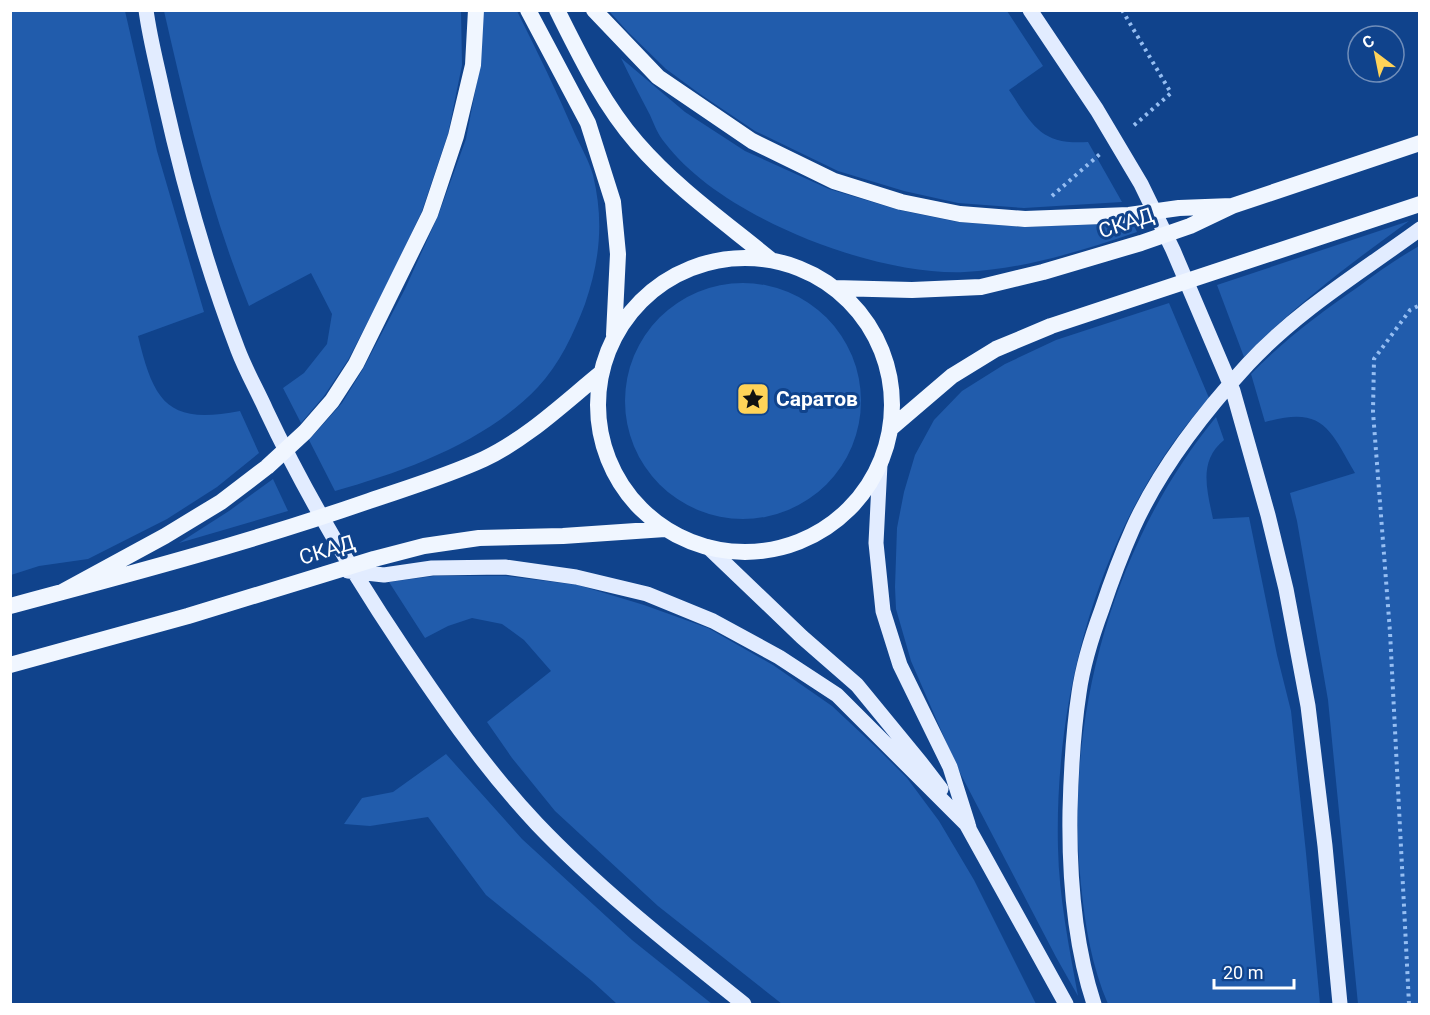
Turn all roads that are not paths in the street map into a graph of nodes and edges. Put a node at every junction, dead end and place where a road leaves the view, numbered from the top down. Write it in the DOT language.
graph roads {
  1 [pos="146,10"];
  2 [pos="476,10"];
  3 [pos="528,10"];
  4 [pos="557,10"];
  5 [pos="594,10"];
  6 [pos="1030,10"];
  7 [pos="1419,143"];
  8 [pos="1419,204"];
  9 [pos="1232,206"];
  10 [pos="1419,229"];
  11 [pos="772,261"];
  12 [pos="834,288"];
  13 [pos="614,339"];
  14 [pos="601,373"];
  15 [pos="890,429"];
  16 [pos="879,464"];
  17 [pos="665,529"];
  18 [pos="708,547"];
  19 [pos="339,570"];
  20 [pos="62,592"];
  21 [pos="10,606"];
  22 [pos="10,665"];
  23 [pos="969,827"];
  24 [pos="744,1005"];
  25 [pos="1066,1005"];
  26 [pos="1094,1005"];
  27 [pos="1340,1005"];
  1 -- 24 [label="main road"];
  2 -- 20 [label="highway"];
  3 -- 13 [label="highway"];
  4 -- 11 [label="highway"];
  5 -- 9 [label="highway"];
  6 -- 27 [label="main road"];
  7 -- 9 [label="highway, СКАД"];
  8 -- 15 [label="highway"];
  9 -- 12 [label="highway, СКАД"];
  10 -- 26 [label="main road"];
  11 -- 12 [label="highway"];
  11 -- 13 [label="highway"];
  12 -- 15 [label="highway"];
  13 -- 14 [label="highway"];
  14 -- 17 [label="highway"];
  14 -- 20 [label="highway, СКАД"];
  15 -- 16 [label="highway"];
  16 -- 18 [label="highway"];
  16 -- 23 [label="main road"];
  17 -- 18 [label="highway"];
  17 -- 19 [label="highway, СКАД"];
  18 -- 23 [label="main road"];
  19 -- 22 [label="highway, СКАД"];
  19 -- 23 [label="main road"];
  20 -- 21 [label="highway, СКАД"];
  23 -- 25 [label="main road"];
}
